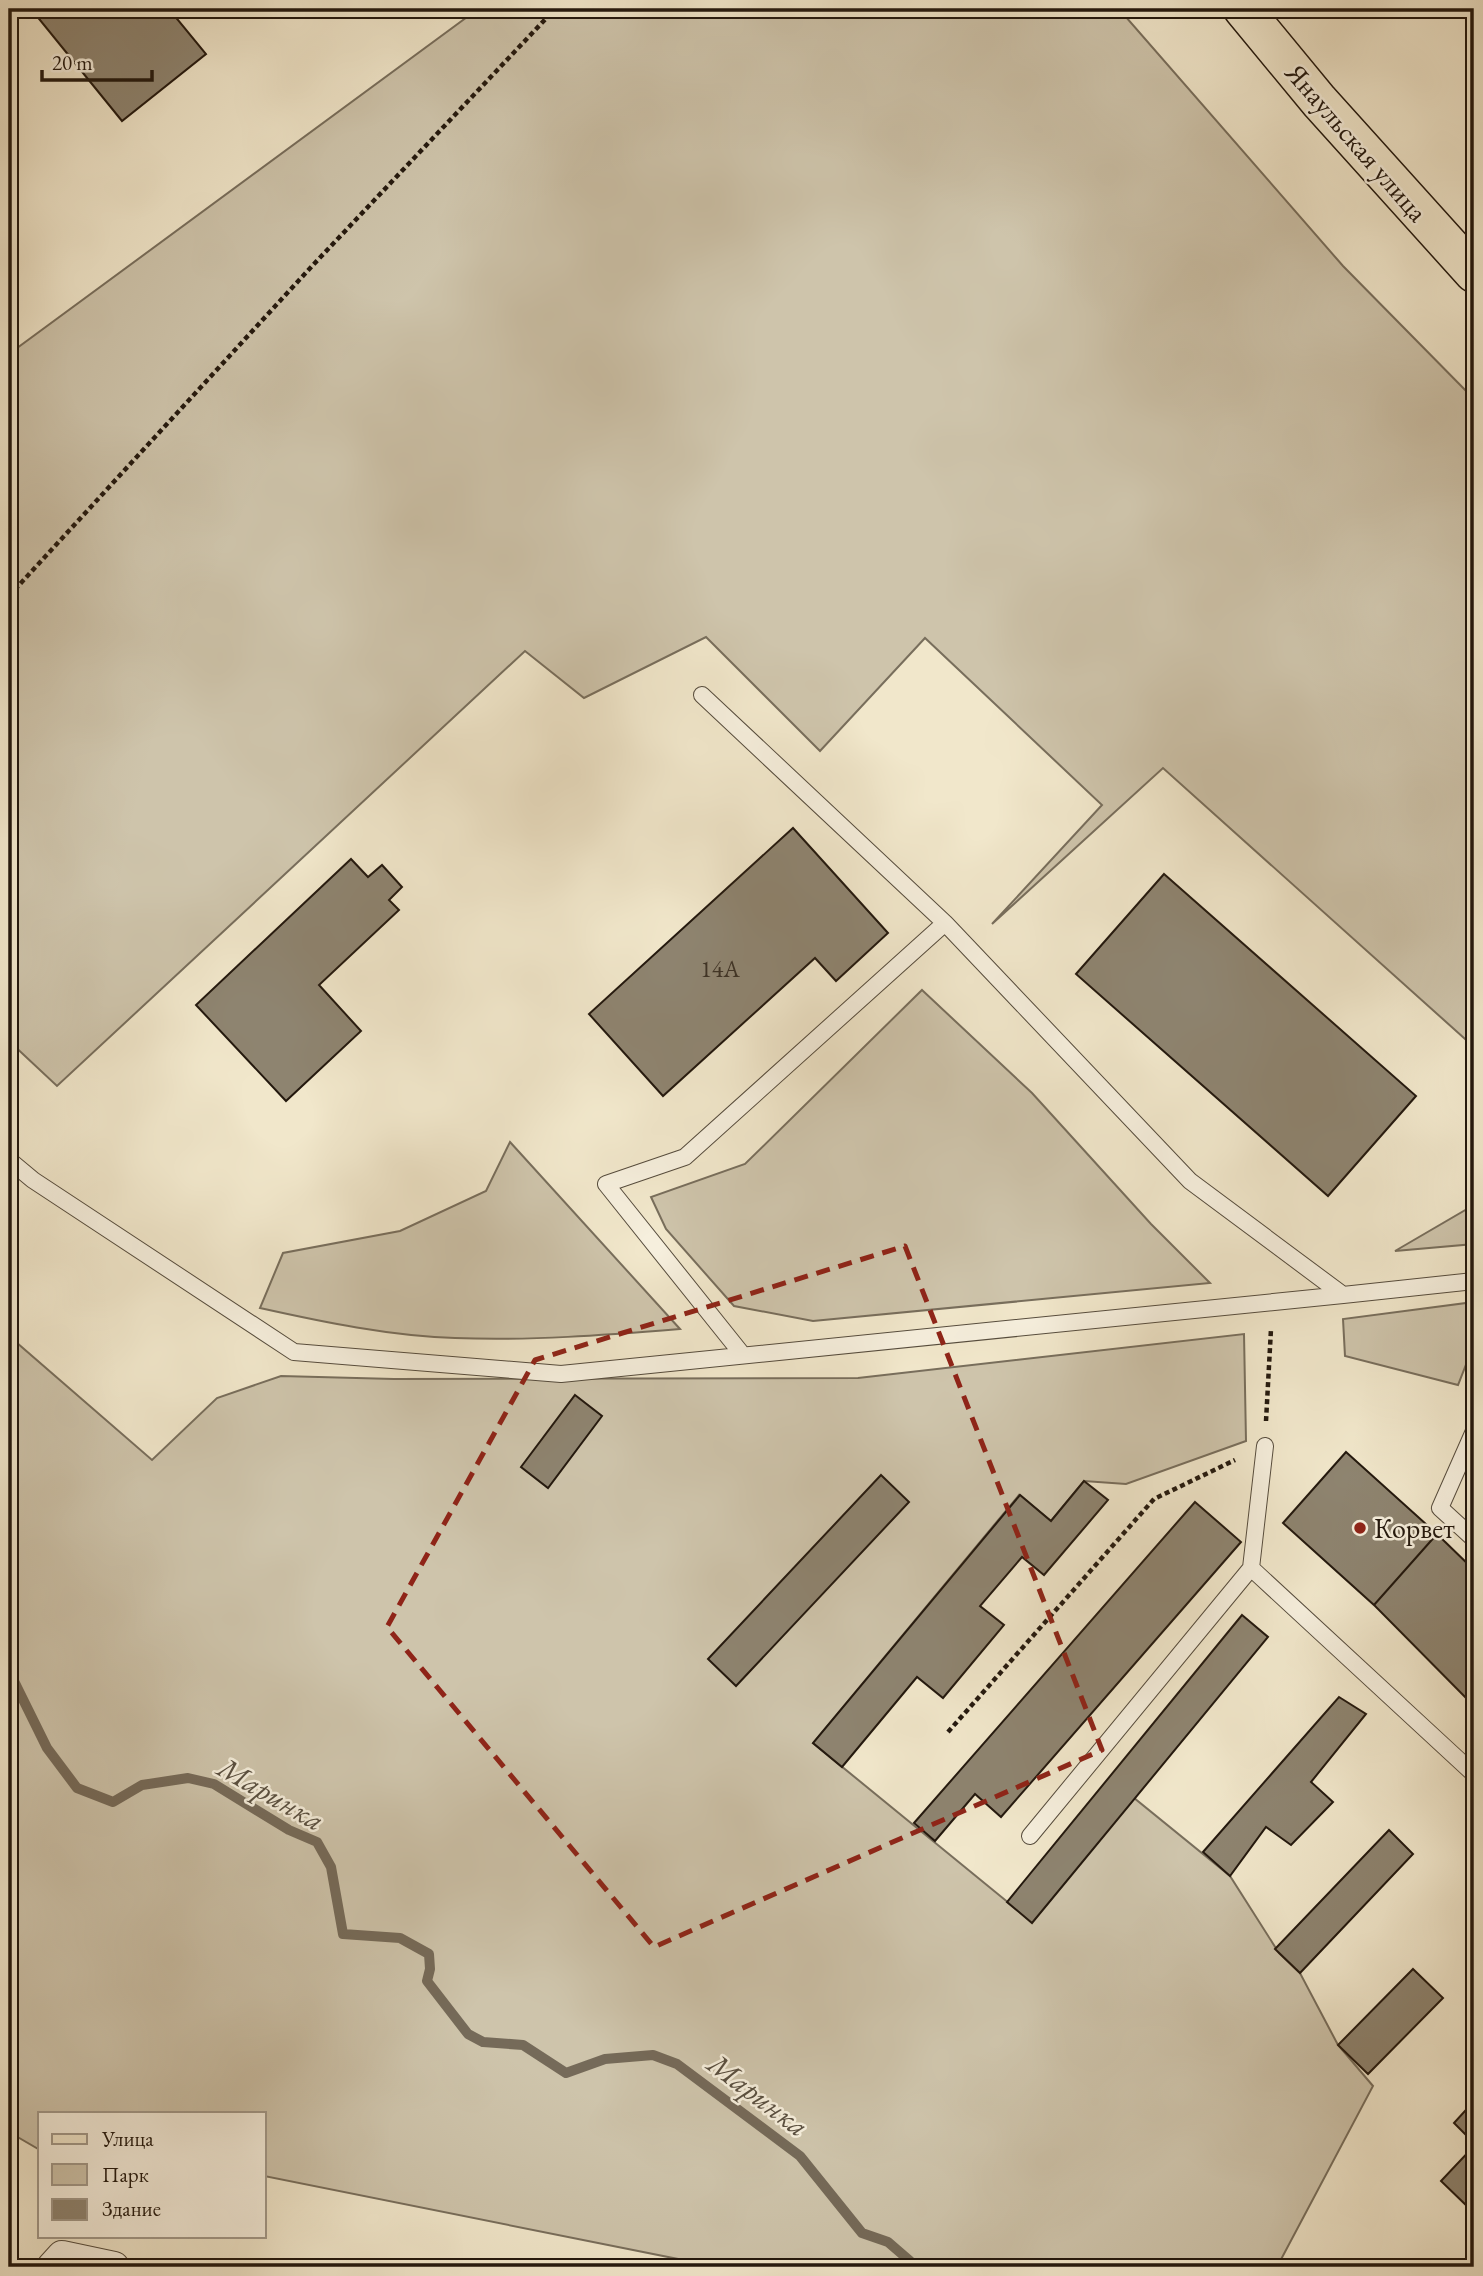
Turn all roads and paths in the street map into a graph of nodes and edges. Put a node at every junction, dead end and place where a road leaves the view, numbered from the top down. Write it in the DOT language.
graph roads {
  1 [pos="555,9"];
  2 [pos="1242,9"];
  3 [pos="1474,273"];
  4 [pos="9,596"];
  5 [pos="702,695"];
  6 [pos="945,923"];
  7 [pos="9,1160"];
  8 [pos="1474,1281"];
  9 [pos="1343,1295"];
  10 [pos="1273,1301"];
  11 [pos="742,1354"];
  12 [pos="1474,1431"];
  13 [pos="1265,1446"];
  14 [pos="1474,1539"];
  15 [pos="1251,1568"];
  16 [pos="948,1732"];
  17 [pos="1474,1774"];
  18 [pos="1030,1836"];
  19 [pos="52,2267"];
  20 [pos="114,2267"];
  1 -- 4 [label="path"];
  2 -- 3 [label="main road, Янаульская улица"];
  5 -- 6 [label="lane"];
  6 -- 9 [label="lane"];
  6 -- 11 [label="lane"];
  7 -- 11 [label="lane"];
  8 -- 9 [label="lane"];
  9 -- 10 [label="lane"];
  10 -- 11 [label="lane"];
  10 -- 13 [label="path"];
  12 -- 14 [label="lane"];
  13 -- 15 [label="lane"];
  13 -- 16 [label="path"];
  15 -- 17 [label="lane"];
  15 -- 18 [label="lane"];
  19 -- 20 [label="street"];
}
